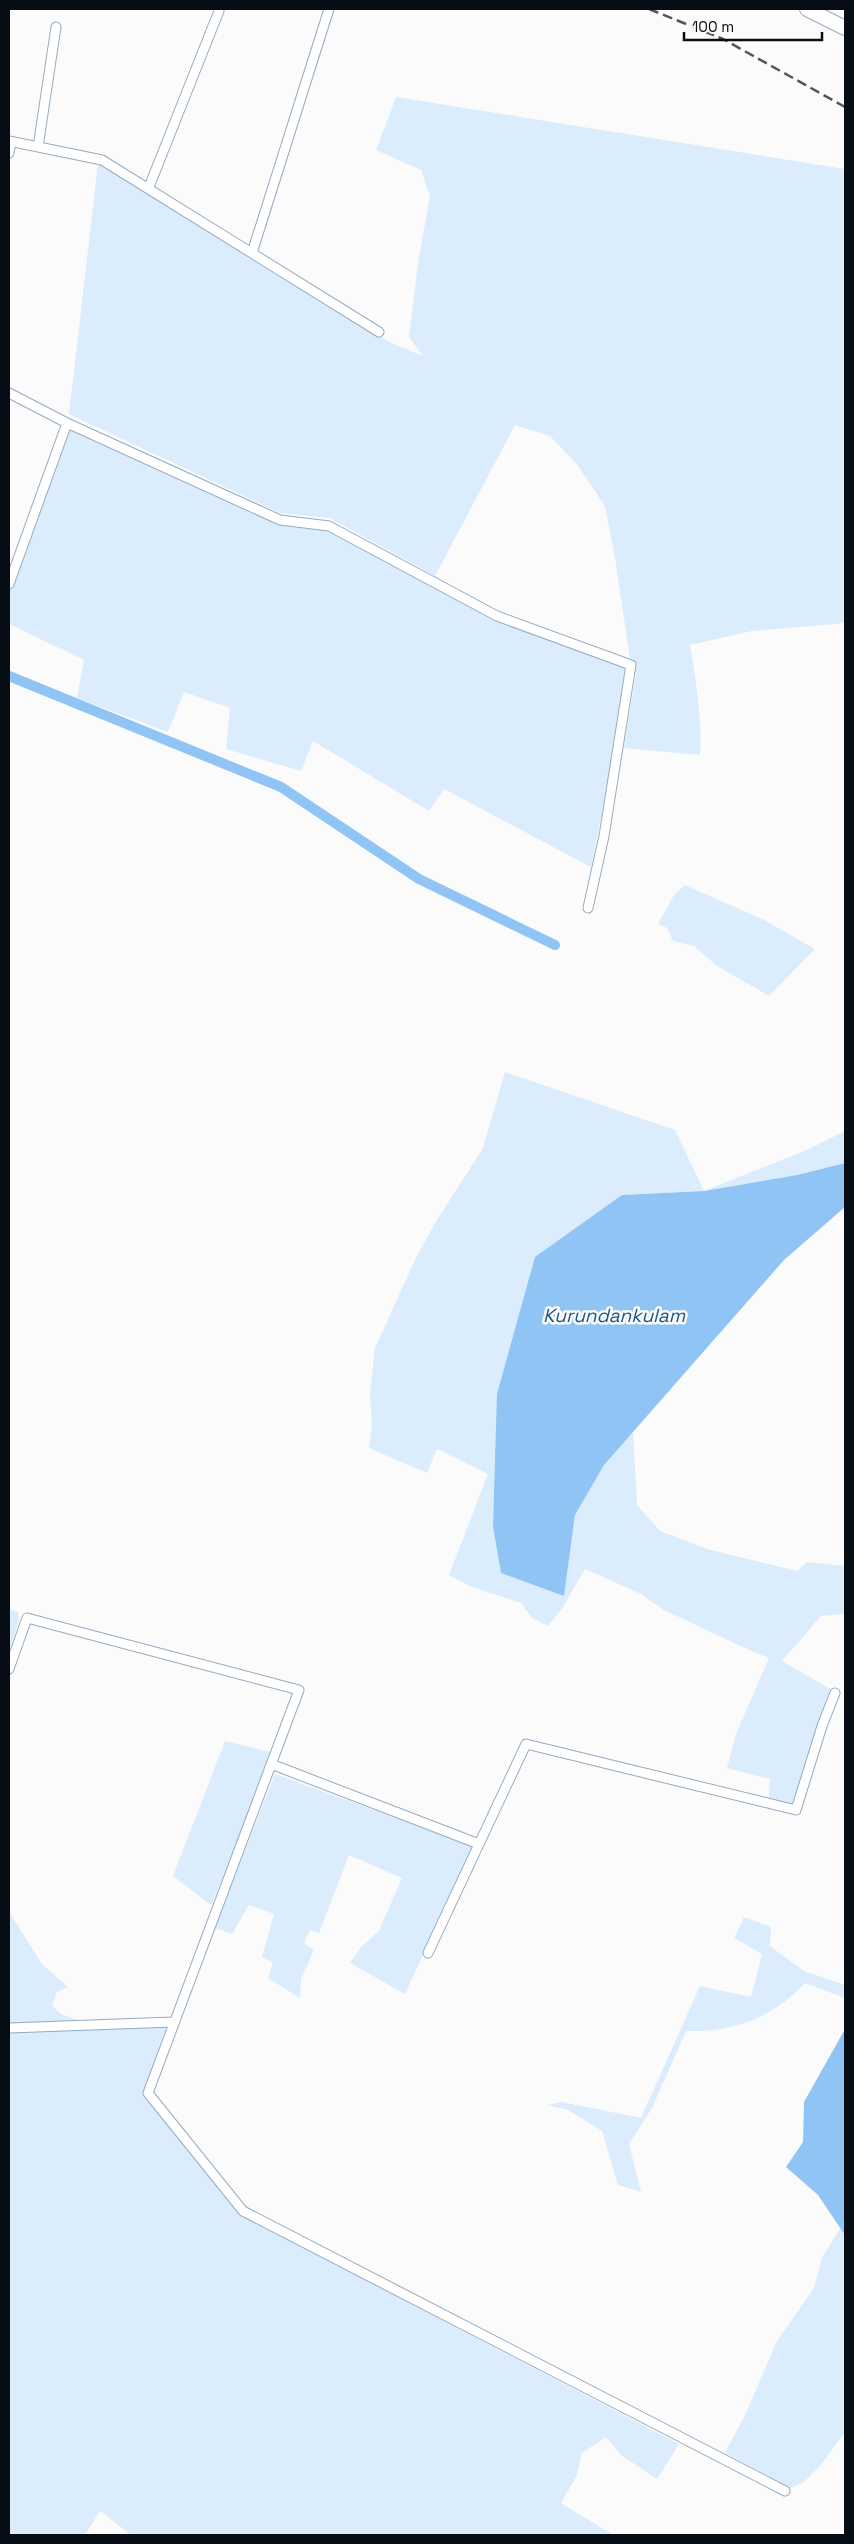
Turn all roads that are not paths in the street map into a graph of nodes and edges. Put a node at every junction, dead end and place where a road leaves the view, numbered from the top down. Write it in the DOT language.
graph roads {
  1 [pos="329,9"];
  2 [pos="807,9"];
  3 [pos="219,11"];
  4 [pos="56,27"];
  5 [pos="845,28"];
  6 [pos="10,141"];
  7 [pos="38,147"];
  8 [pos="9,154"];
  9 [pos="149,187"];
  10 [pos="252,252"];
  11 [pos="379,332"];
  12 [pos="9,393"];
  13 [pos="67,423"];
  14 [pos="9,584"];
  15 [pos="588,908"];
  16 [pos="9,1669"];
  17 [pos="835,1693"];
  18 [pos="271,1764"];
  19 [pos="479,1844"];
  20 [pos="428,1953"];
  21 [pos="173,2022"];
  22 [pos="9,2028"];
  23 [pos="785,2492"];
  1 -- 10 [label="street"];
  2 -- 5 [label="highway"];
  3 -- 9 [label="street"];
  4 -- 7 [label="street"];
  6 -- 7 [label="street"];
  6 -- 8 [label="street"];
  7 -- 9 [label="street"];
  9 -- 10 [label="street"];
  10 -- 11 [label="street"];
  12 -- 13 [label="street"];
  13 -- 14 [label="street"];
  13 -- 15 [label="street"];
  16 -- 18 [label="street"];
  17 -- 19 [label="street"];
  18 -- 19 [label="street"];
  18 -- 21 [label="street"];
  19 -- 20 [label="street"];
  21 -- 22 [label="street"];
  21 -- 23 [label="street"];
}
